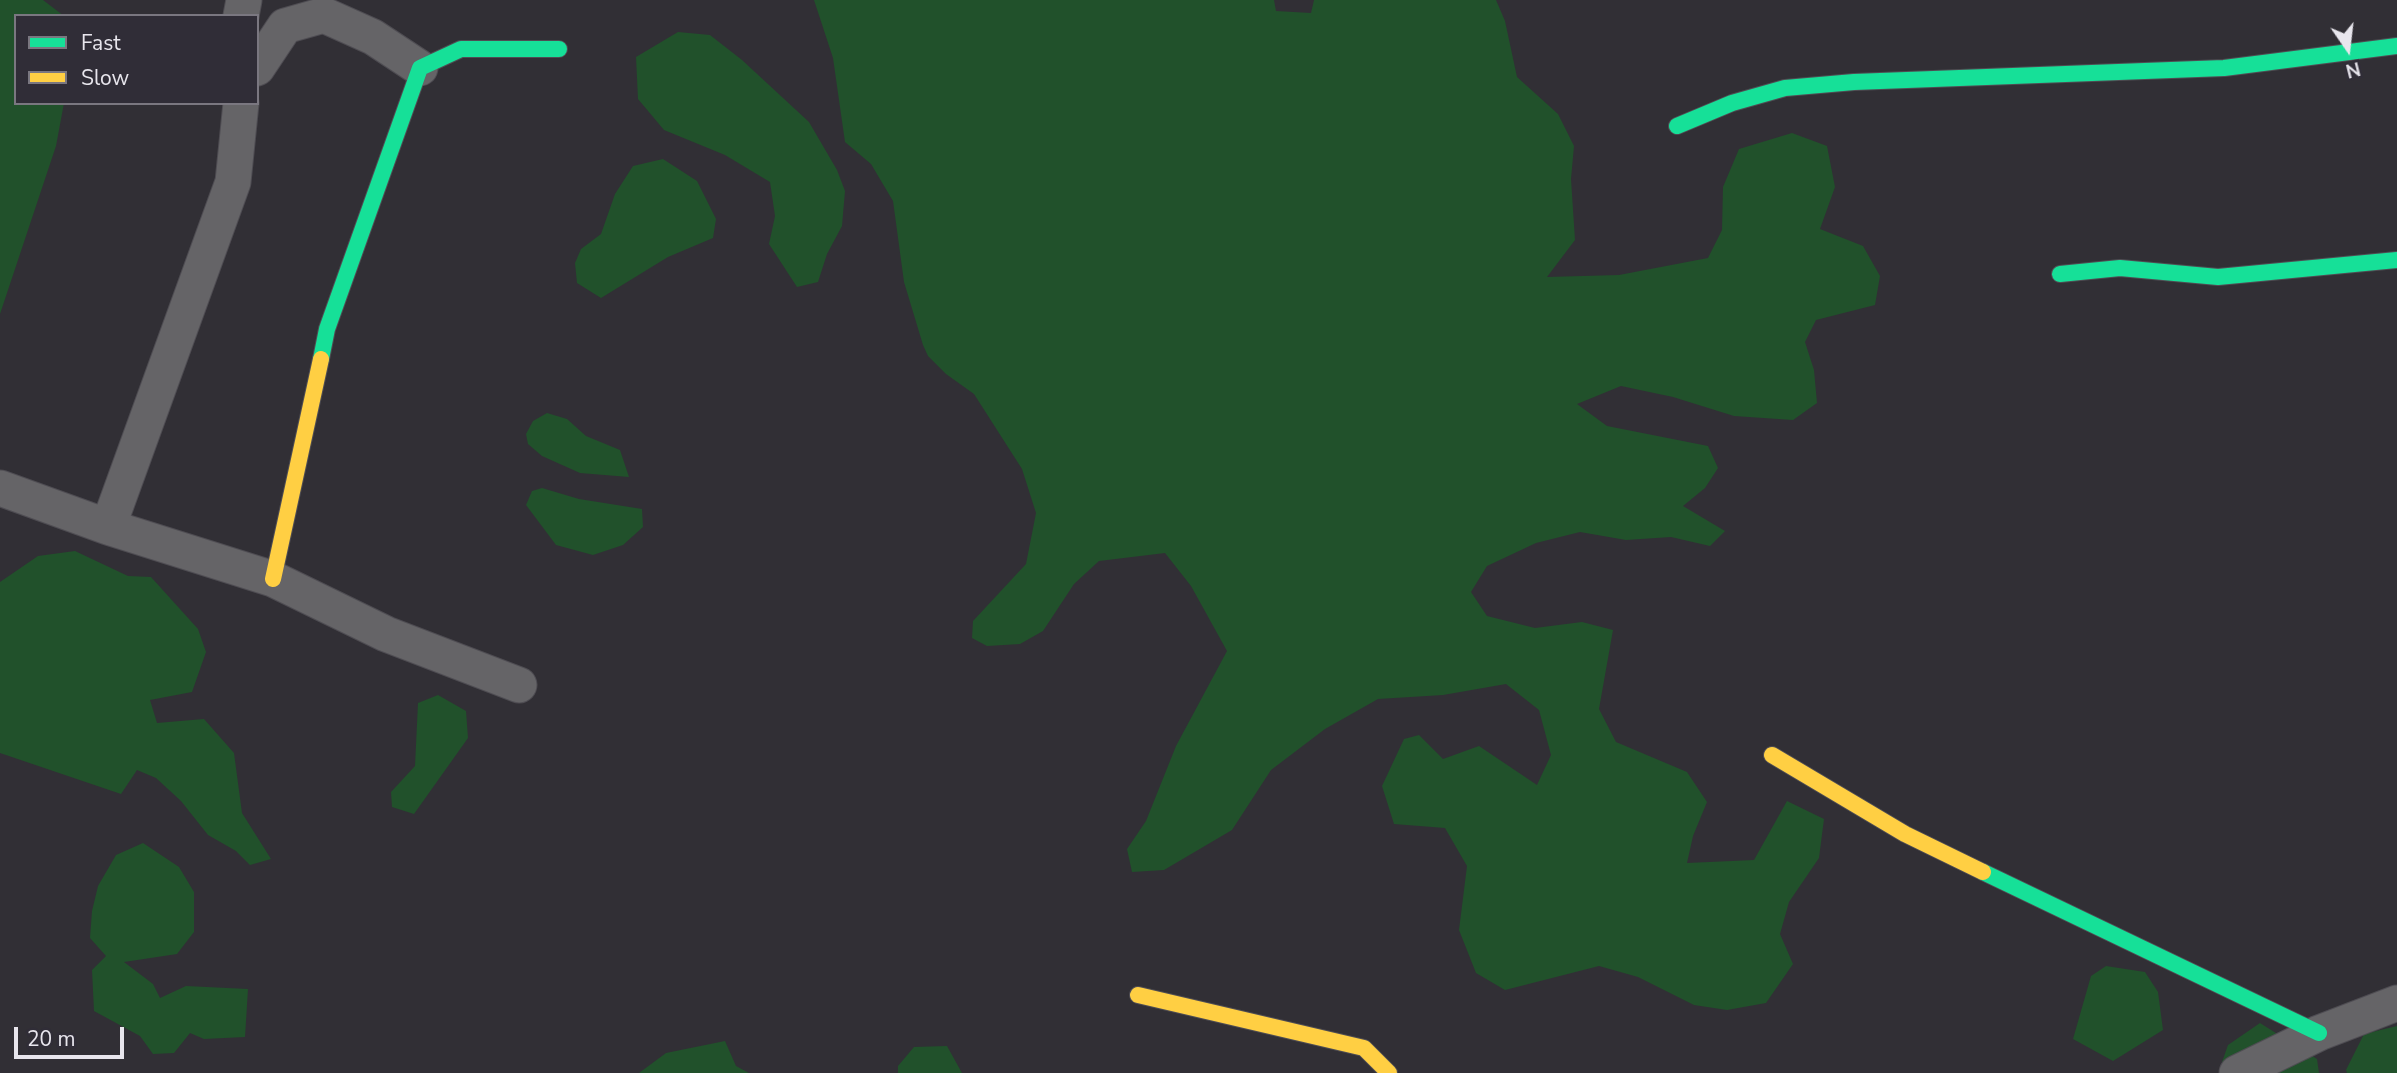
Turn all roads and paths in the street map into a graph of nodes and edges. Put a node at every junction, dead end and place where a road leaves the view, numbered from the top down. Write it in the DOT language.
graph roads {
  1 [pos="2397,46"];
  2 [pos="559,49"];
  3 [pos="259,65"];
  4 [pos="420,68"];
  5 [pos="241,105"];
  6 [pos="1677,126"];
  7 [pos="2397,260"];
  8 [pos="2060,274"];
  9 [pos="0,488"];
  10 [pos="108,527"];
  11 [pos="273,579"];
  12 [pos="519,685"];
  13 [pos="1772,755"];
  14 [pos="1138,995"];
  15 [pos="2397,1003"];
  16 [pos="2319,1033"];
  17 [pos="1389,1073"];
  18 [pos="2237,1073"];
  1 -- 6 [label="street"];
  2 -- 4 [label="street"];
  3 -- 4 [label="street"];
  4 -- 11 [label="street"];
  5 -- 10 [label="street"];
  7 -- 8 [label="street"];
  9 -- 10 [label="street"];
  10 -- 11 [label="street"];
  11 -- 12 [label="street"];
  13 -- 16 [label="street"];
  14 -- 17 [label="street"];
  15 -- 16 [label="street"];
  16 -- 18 [label="street"];
}
